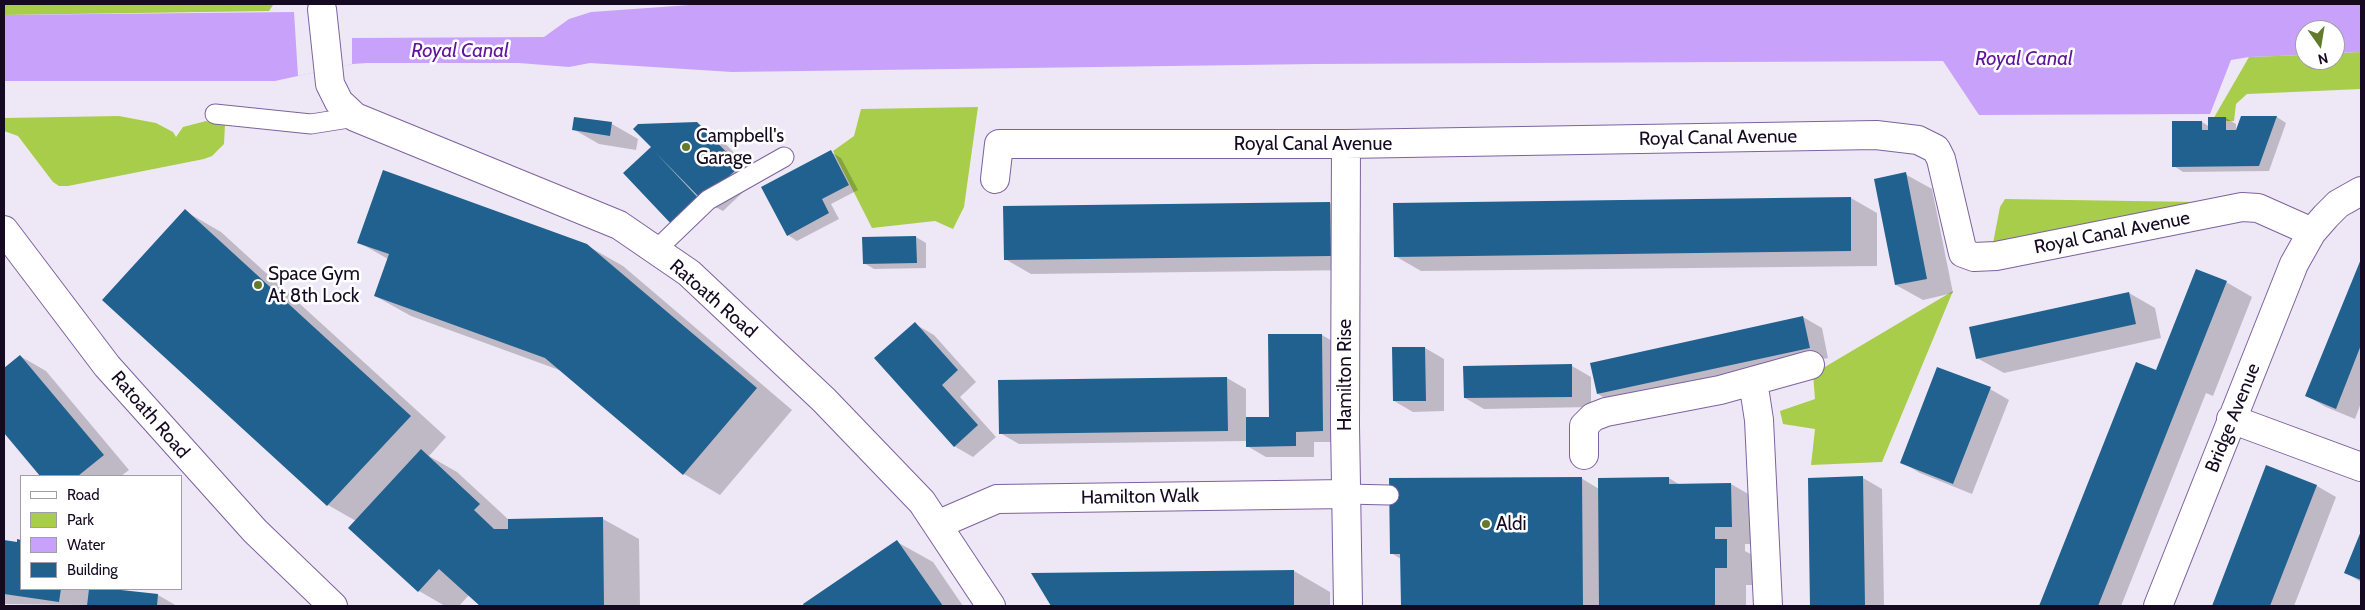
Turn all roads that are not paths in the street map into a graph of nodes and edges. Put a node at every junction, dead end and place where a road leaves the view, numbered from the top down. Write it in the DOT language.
graph roads {
  1 [pos="320,7"];
  2 [pos="215,114"];
  3 [pos="355,117"];
  4 [pos="1346,144"];
  5 [pos="784,157"];
  6 [pos="995,179"];
  7 [pos="2361,191"];
  8 [pos="4,230"];
  9 [pos="2312,232"];
  10 [pos="656,250"];
  11 [pos="1810,365"];
  12 [pos="1753,382"];
  13 [pos="2231,419"];
  14 [pos="1584,455"];
  15 [pos="2361,467"];
  16 [pos="1346,494"];
  17 [pos="1389,495"];
  18 [pos="939,524"];
  19 [pos="333,606"];
  20 [pos="991,606"];
  21 [pos="1348,606"];
  22 [pos="1768,606"];
  23 [pos="2158,606"];
  1 -- 3 [label="street, Ratoath Road"];
  2 -- 3 [label="lane"];
  3 -- 10 [label="street, Ratoath Road"];
  4 -- 6 [label="street, Royal Canal Avenue"];
  4 -- 9 [label="street, Royal Canal Avenue"];
  4 -- 16 [label="street, Hamilton Rise"];
  5 -- 10 [label="lane"];
  7 -- 9 [label="street"];
  8 -- 19 [label="street, Ratoath Road"];
  9 -- 13 [label="street, Bridge Avenue"];
  10 -- 18 [label="street, Ratoath Road"];
  11 -- 12 [label="street"];
  12 -- 14 [label="street"];
  12 -- 22 [label="street"];
  13 -- 15 [label="street"];
  13 -- 23 [label="street, Bridge Avenue"];
  16 -- 17 [label="lane"];
  16 -- 18 [label="street, Hamilton Walk"];
  16 -- 21 [label="street, Hamilton Rise"];
  18 -- 20 [label="street, Ratoath Road"];
}
